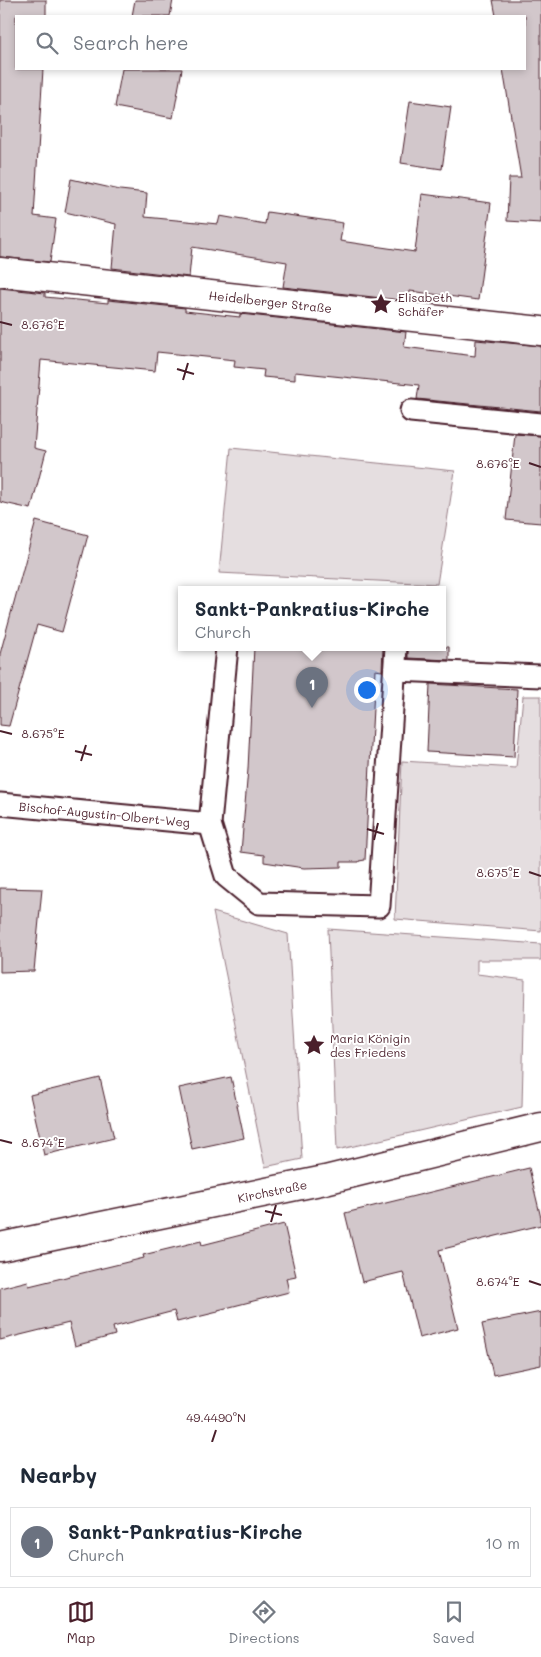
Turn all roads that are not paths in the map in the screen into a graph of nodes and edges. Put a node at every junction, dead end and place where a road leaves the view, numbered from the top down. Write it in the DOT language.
graph roads {
  1 [pos="0,272"];
  2 [pos="541,331"];
  3 [pos="411,411"];
  4 [pos="541,424"];
  5 [pos="227,651"];
  6 [pos="396,651"];
  7 [pos="395,670"];
  8 [pos="541,676"];
  9 [pos="0,804"];
  10 [pos="210,824"];
  11 [pos="541,1127"];
  12 [pos="0,1248"];
  1 -- 2 [label="street, Heidelberger Straße"];
  3 -- 4 [label="lane"];
  5 -- 10 [label="lane"];
  6 -- 7 [label="lane"];
  7 -- 8 [label="lane"];
  7 -- 10 [label="lane"];
  9 -- 10 [label="lane, Bischof-Augustin-Olbert-Weg"];
  11 -- 12 [label="street, Kirchstraße"];
}
